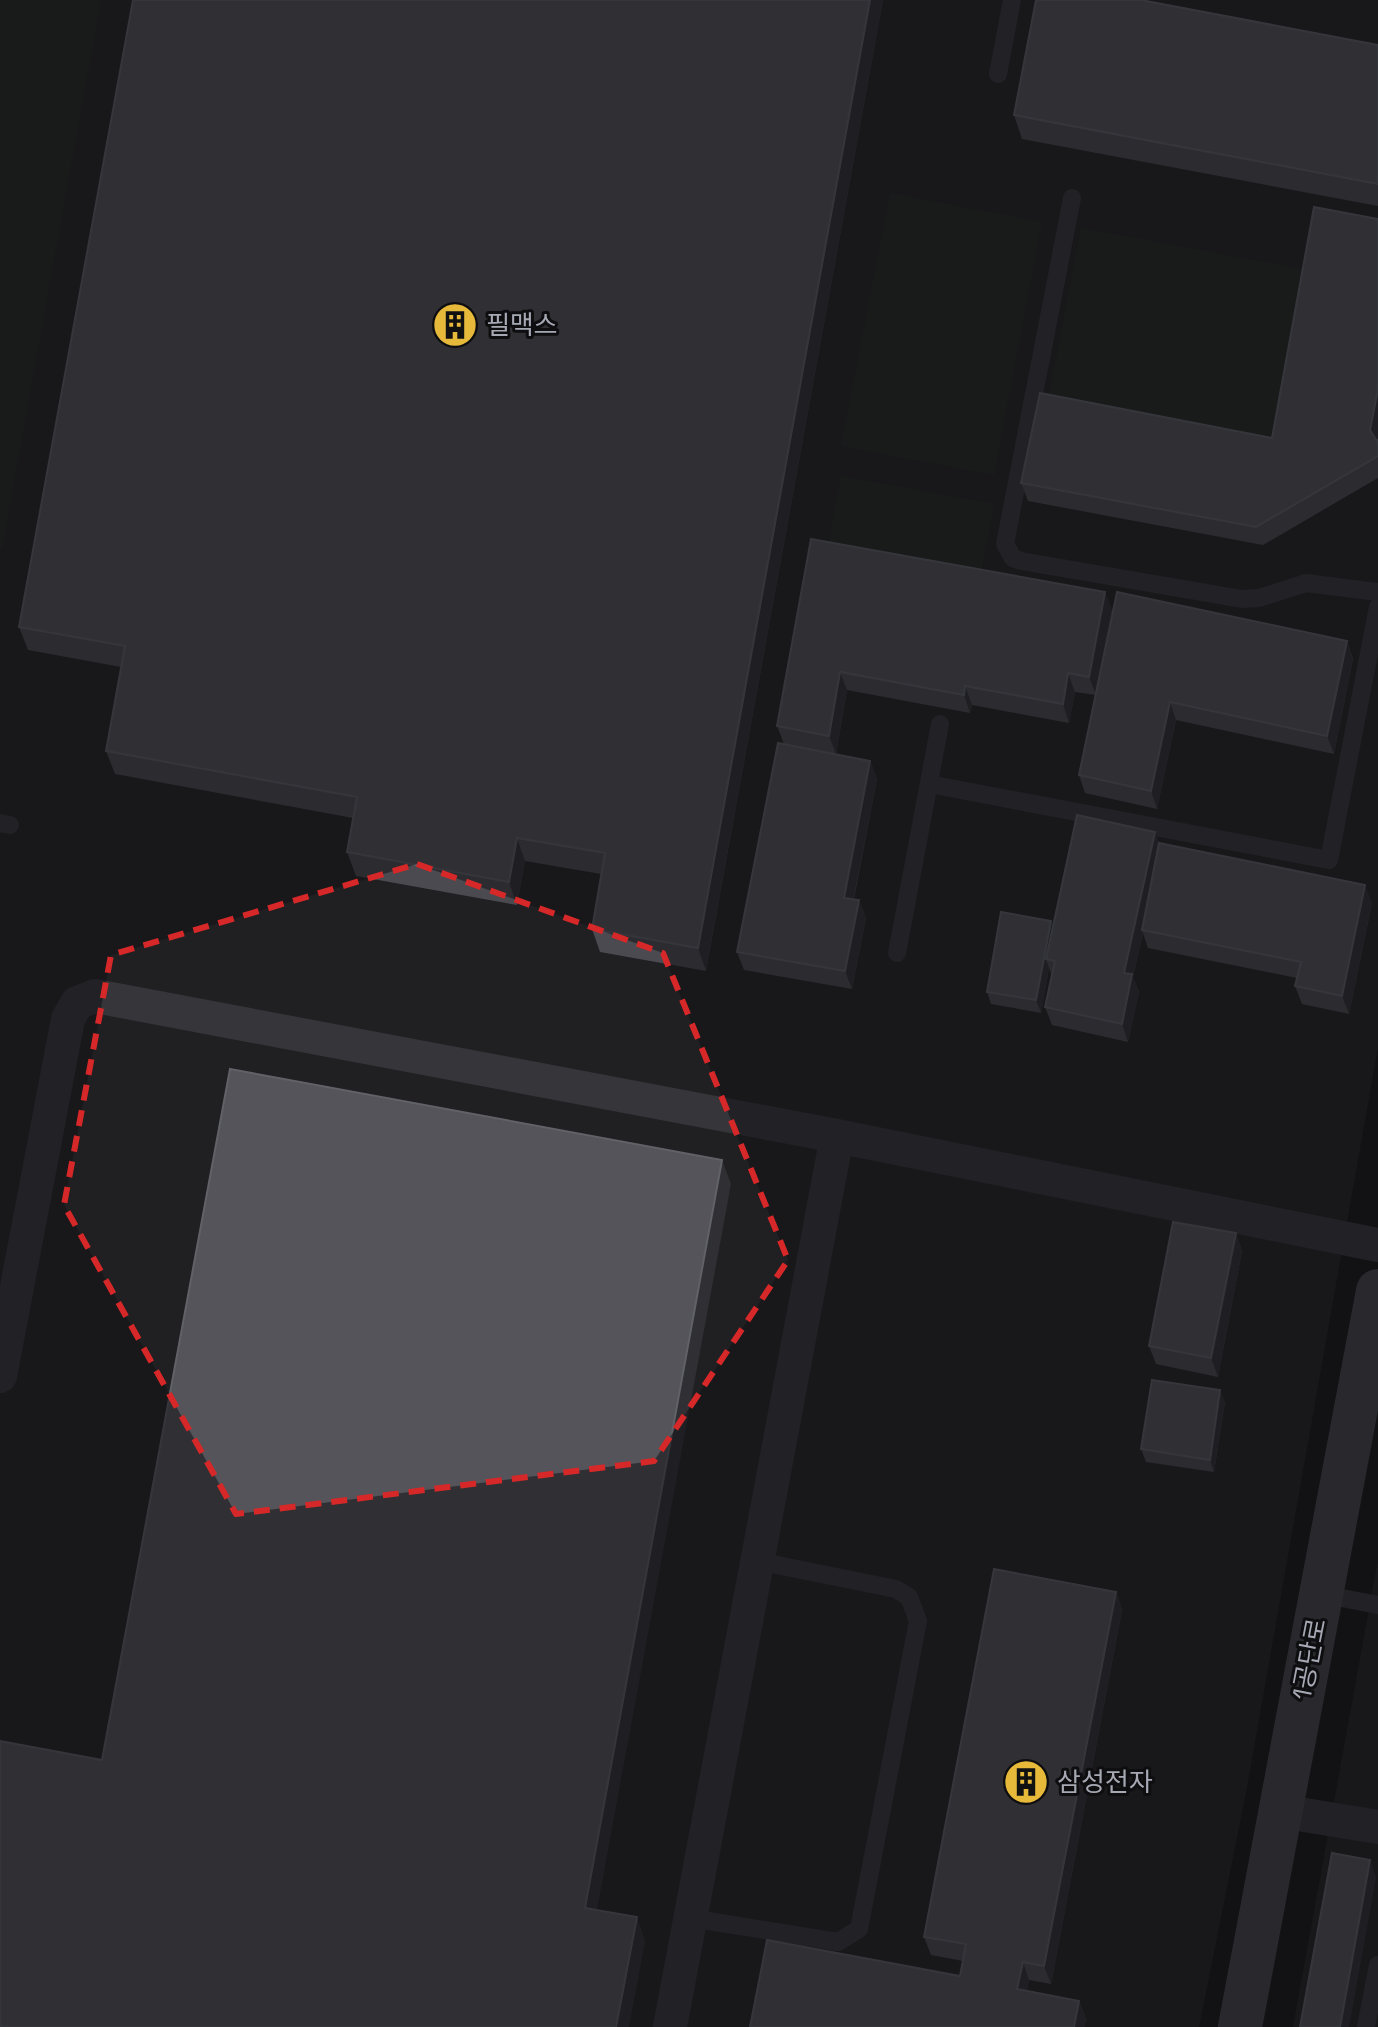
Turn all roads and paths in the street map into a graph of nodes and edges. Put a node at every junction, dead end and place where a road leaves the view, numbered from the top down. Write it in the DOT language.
graph roads {
  1 [pos="1012,0"];
  2 [pos="998,74"];
  3 [pos="1072,198"];
  4 [pos="1378,592"];
  5 [pos="1378,607"];
  6 [pos="940,724"];
  7 [pos="929,784"];
  8 [pos="897,953"];
  9 [pos="837,1136"];
  10 [pos="1378,1245"];
  11 [pos="1378,1291"];
  12 [pos="1,1364"];
  13 [pos="757,1561"];
  14 [pos="1321,1594"];
  15 [pos="1378,1605"];
  16 [pos="1280,1811"];
  17 [pos="1378,1827"];
  18 [pos="690,1918"];
  19 [pos="1378,1965"];
  20 [pos="670,2027"];
  21 [pos="1240,2027"];
  22 [pos="1366,2027"];
  1 -- 2 [label="lane"];
  3 -- 4 [label="lane"];
  5 -- 7 [label="lane"];
  6 -- 7 [label="lane"];
  7 -- 8 [label="lane"];
  9 -- 10 [label="street"];
  9 -- 12 [label="street"];
  9 -- 13 [label="street"];
  11 -- 14 [label="street, 1공단로"];
  13 -- 18 [label="street"];
  13 -- 18 [label="lane"];
  14 -- 15 [label="lane"];
  14 -- 16 [label="street, 1공단로"];
  16 -- 17 [label="street"];
  16 -- 21 [label="street, 1공단로"];
  18 -- 20 [label="street"];
  19 -- 22 [label="lane"];
}
